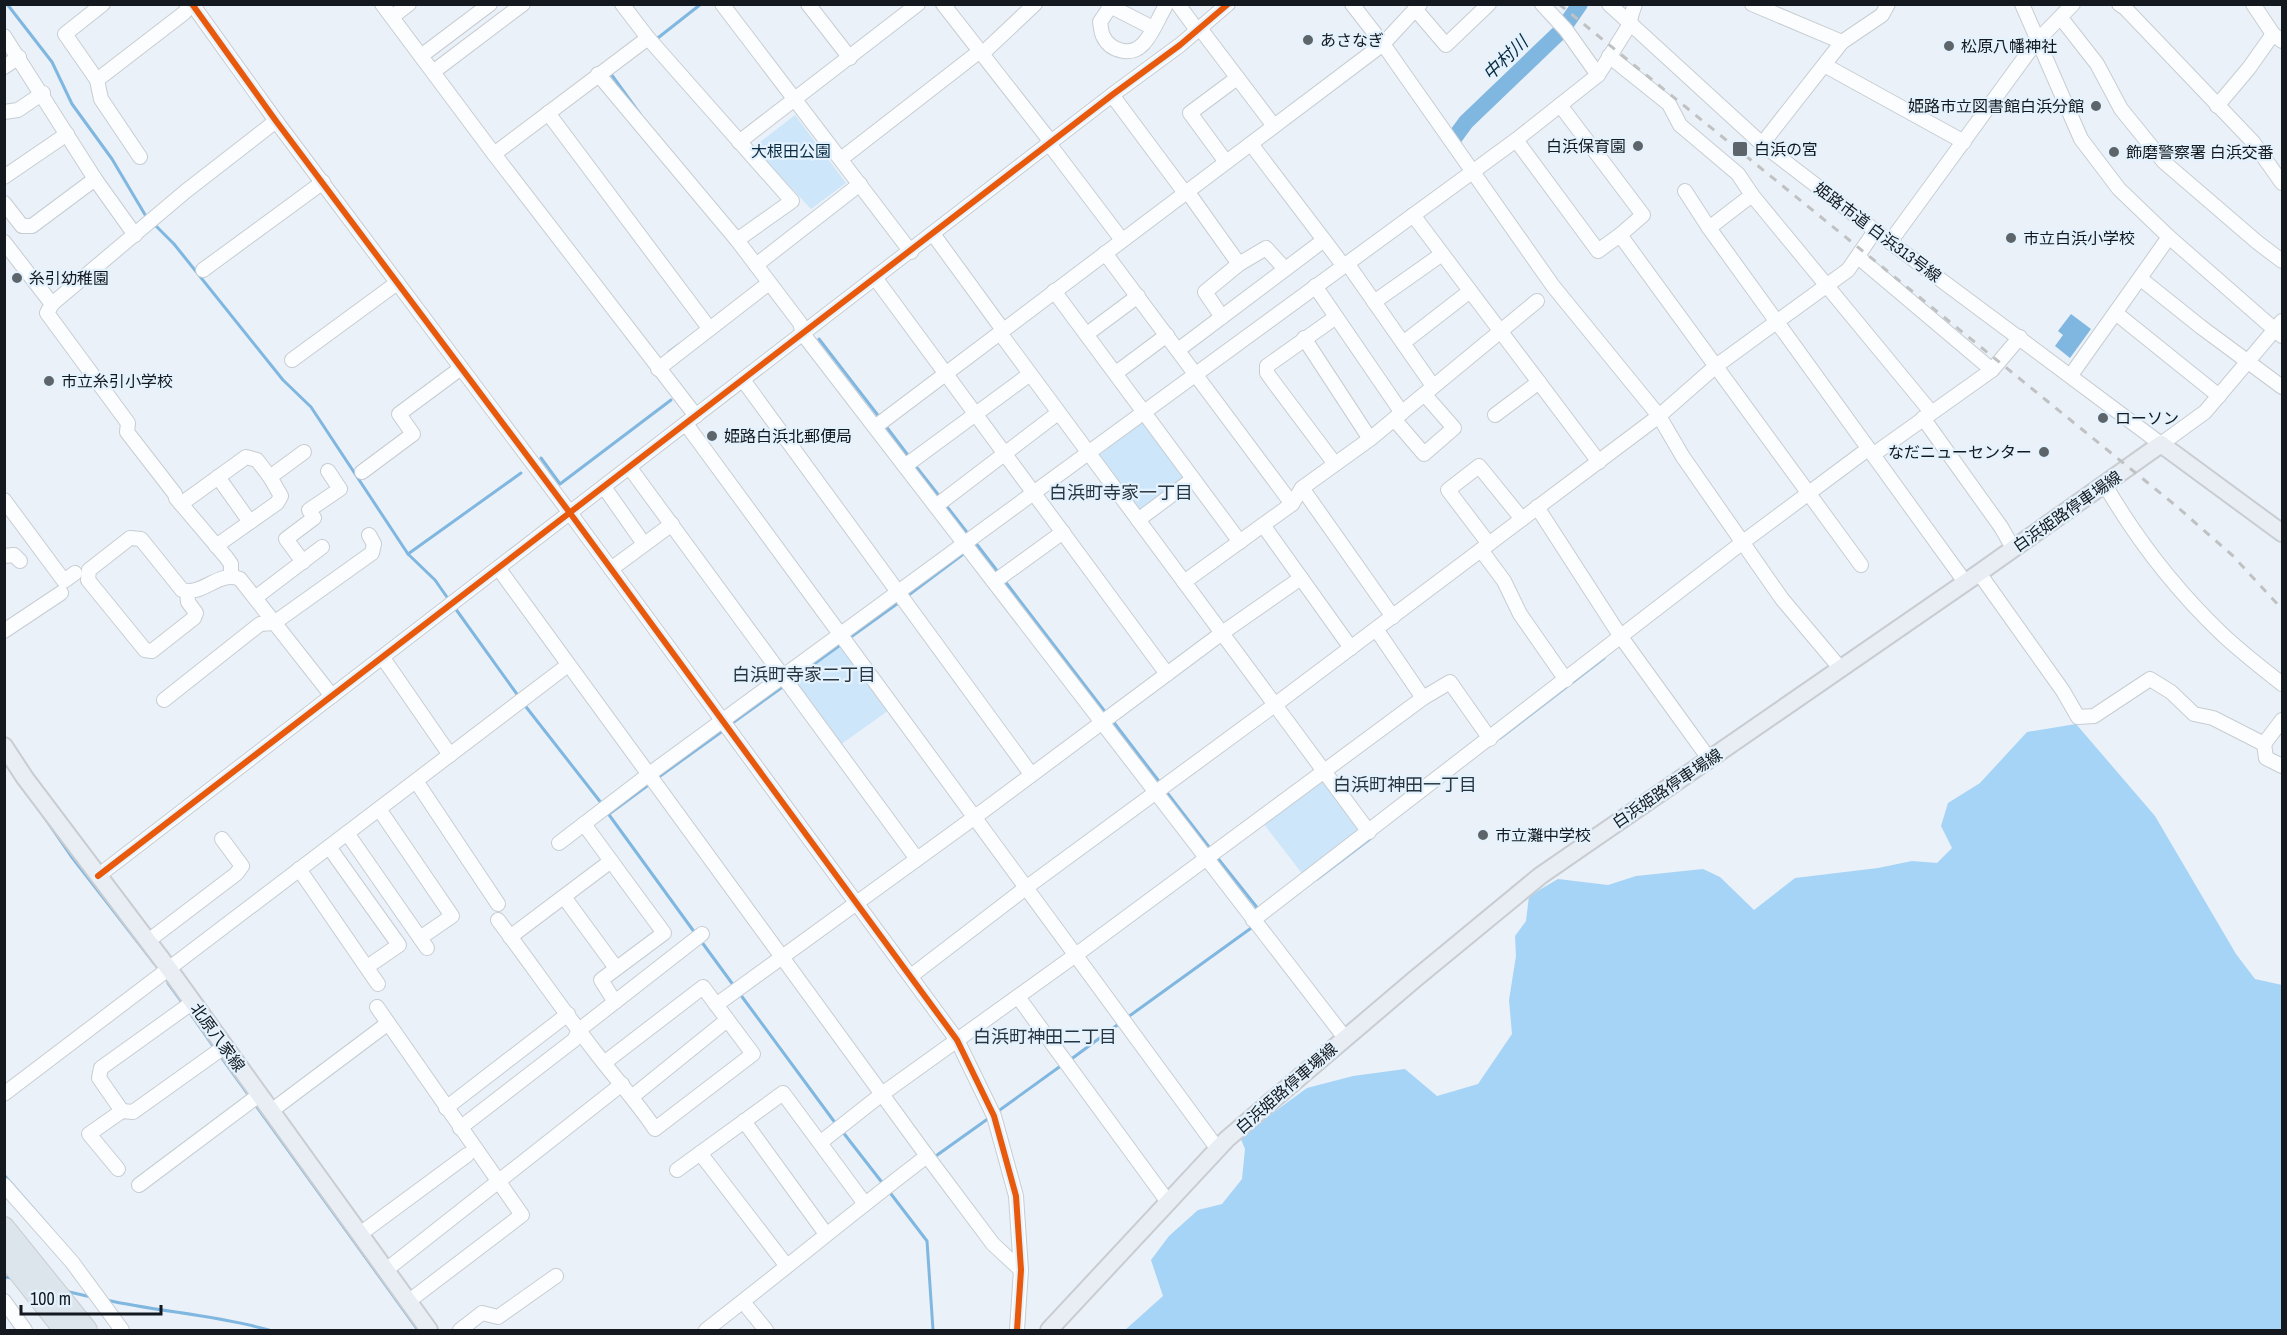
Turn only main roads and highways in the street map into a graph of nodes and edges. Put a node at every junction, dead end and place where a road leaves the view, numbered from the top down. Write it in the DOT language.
graph roads {
  1 [pos="2283,533"];
  2 [pos="4,746"];
  3 [pos="4,1227"];
  4 [pos="10,1252"];
  5 [pos="66,1323"];
  6 [pos="87,1330"];
  7 [pos="429,1330"];
  8 [pos="1049,1330"];
  1 -- 8 [label="main road, 白浜姫路停車場線"];
  2 -- 7 [label="main road, 北原八家線"];
  3 -- 4 [label="highway"];
  4 -- 5 [label="highway"];
  5 -- 6 [label="highway"];
}
